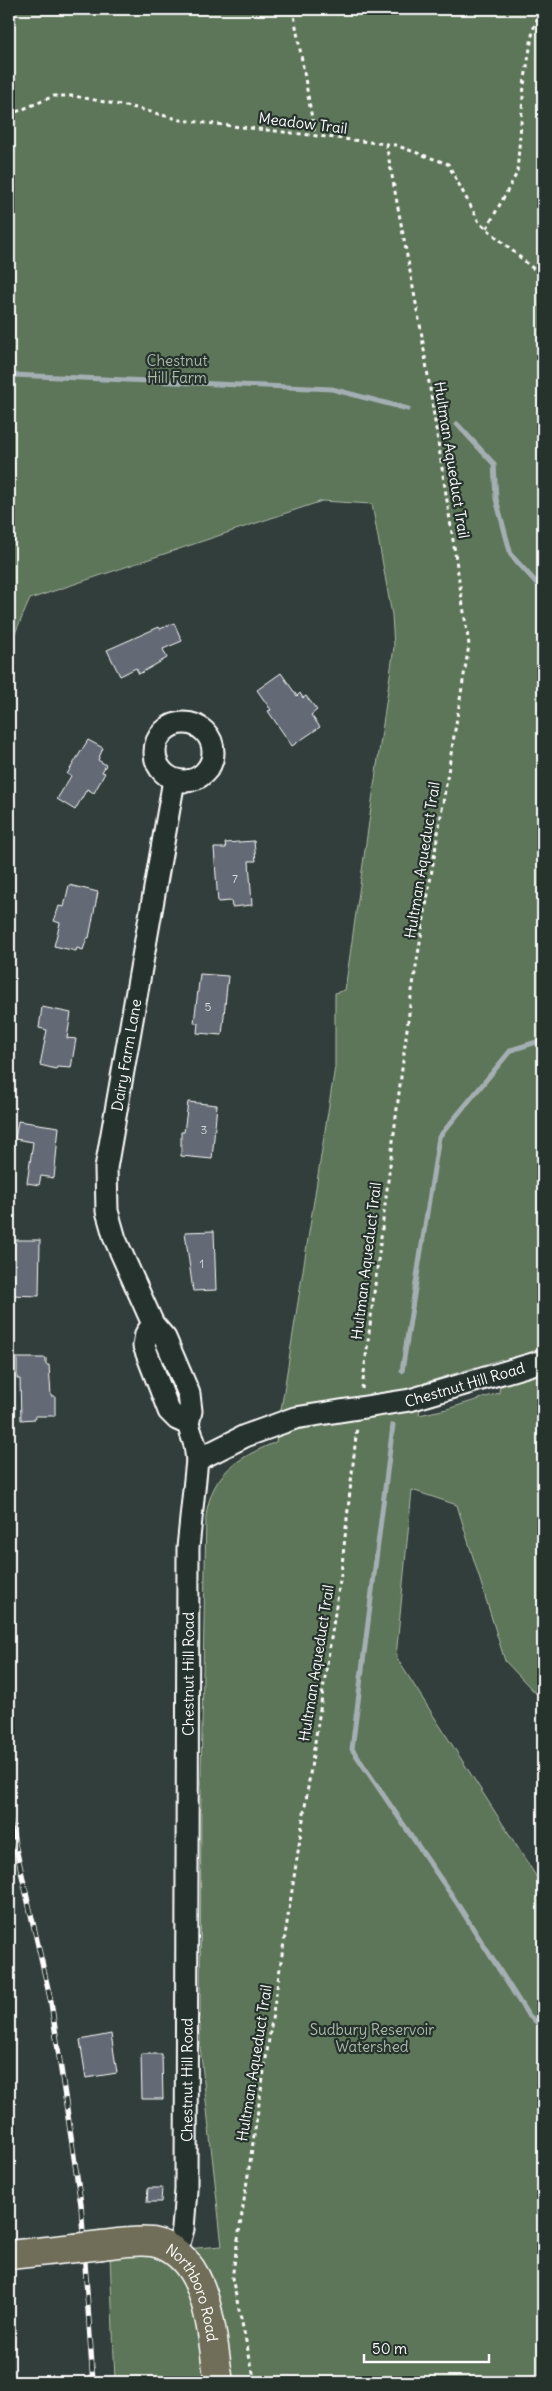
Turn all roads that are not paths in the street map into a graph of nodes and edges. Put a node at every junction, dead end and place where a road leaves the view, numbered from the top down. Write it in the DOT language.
graph roads {
  1 [pos="174,780"];
  2 [pos="543,1361"];
  3 [pos="196,1460"];
  4 [pos="176,2251"];
  5 [pos="9,2255"];
  6 [pos="219,2382"];
  1 -- 3 [label="street, Dairy Farm Lane"];
  2 -- 3 [label="street, Chestnut Hill Road"];
  3 -- 4 [label="street, Chestnut Hill Road"];
  4 -- 5 [label="main road, Northboro Road, bridge"];
  4 -- 6 [label="main road, Northboro Road"];
}
